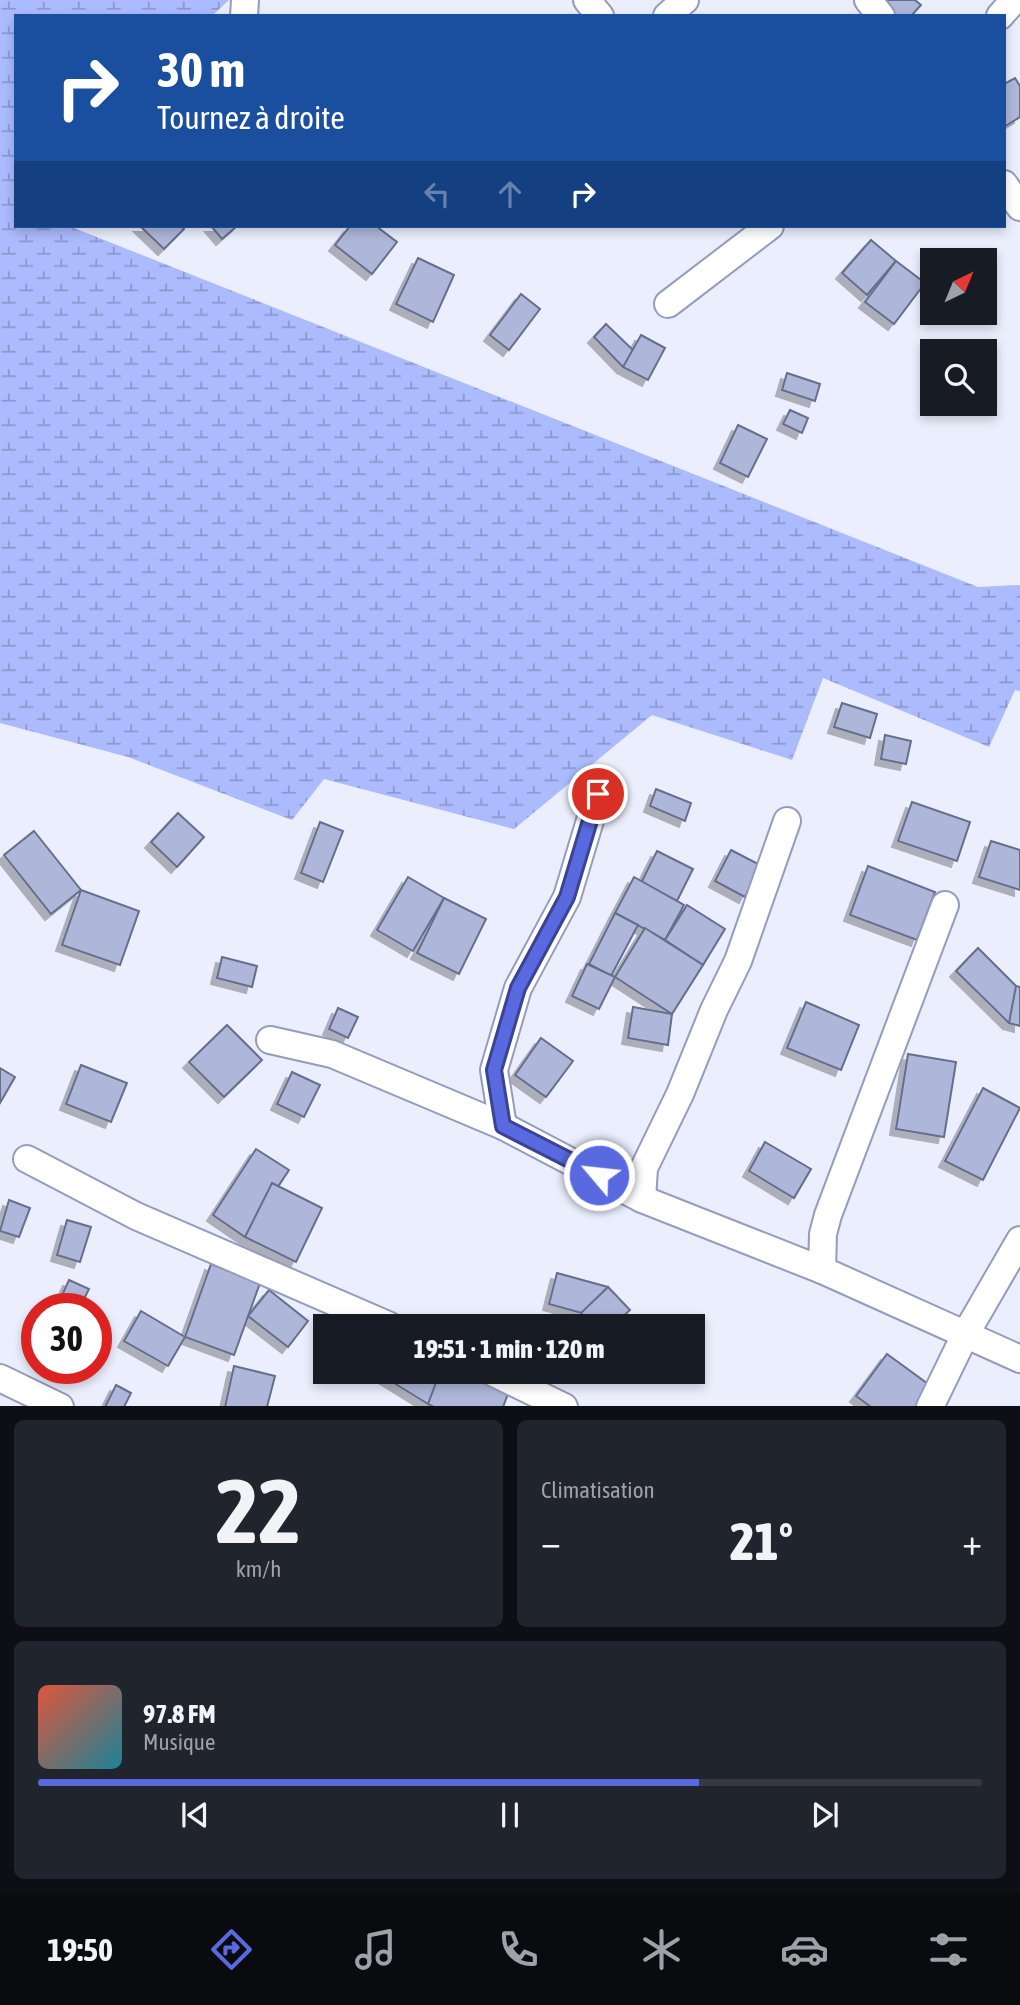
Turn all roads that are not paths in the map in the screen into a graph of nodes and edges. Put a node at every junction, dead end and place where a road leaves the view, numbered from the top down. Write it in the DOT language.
graph roads {
  1 [pos="587,0"];
  2 [pos="685,0"];
  3 [pos="868,0"];
  4 [pos="1014,0"];
  5 [pos="598,14"];
  6 [pos="669,14"];
  7 [pos="879,14"];
  8 [pos="1002,14"];
  9 [pos="1006,187"];
  10 [pos="1020,207"];
  11 [pos="767,228"];
  12 [pos="668,304"];
  13 [pos="598,794"];
  14 [pos="787,821"];
  15 [pos="945,905"];
  16 [pos="270,1040"];
  17 [pos="503,1126"];
  18 [pos="27,1159"];
  19 [pos="642,1199"];
  20 [pos="1020,1240"];
  21 [pos="822,1270"];
  22 [pos="362,1314"];
  23 [pos="965,1335"];
  24 [pos="1020,1359"];
  25 [pos="0,1378"];
  26 [pos="511,1384"];
  27 [pos="537,1400"];
  28 [pos="60,1406"];
  29 [pos="564,1406"];
  30 [pos="930,1406"];
  1 -- 5 [label="street"];
  2 -- 6 [label="street"];
  3 -- 7 [label="street"];
  4 -- 8 [label="street"];
  9 -- 10 [label="street"];
  11 -- 12 [label="street"];
  13 -- 17 [label="street"];
  14 -- 19 [label="street"];
  15 -- 21 [label="street"];
  16 -- 17 [label="street"];
  17 -- 19 [label="street"];
  18 -- 22 [label="street"];
  19 -- 21 [label="street"];
  20 -- 23 [label="street"];
  21 -- 23 [label="street"];
  23 -- 24 [label="street"];
  23 -- 30 [label="street"];
  25 -- 28 [label="street"];
  26 -- 27 [label="street"];
  27 -- 29 [label="street"];
}
